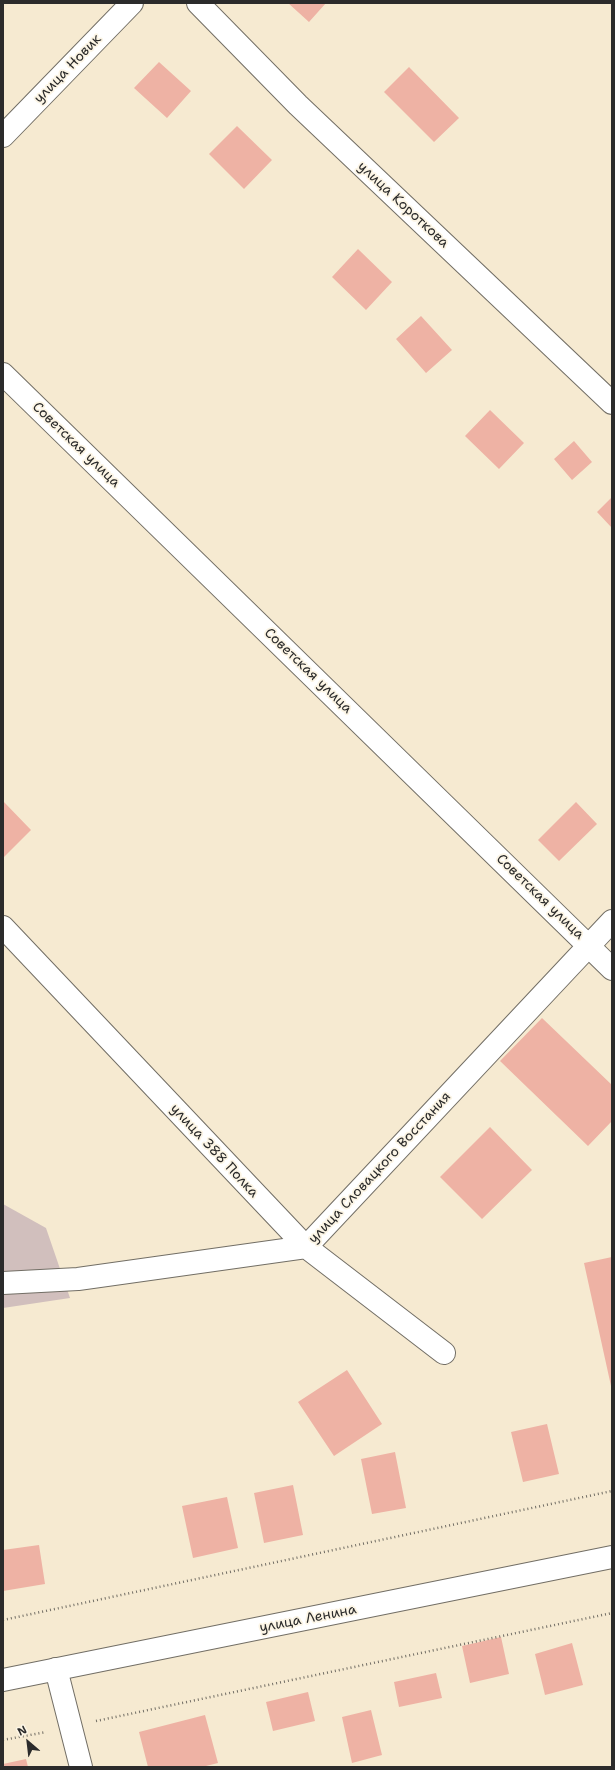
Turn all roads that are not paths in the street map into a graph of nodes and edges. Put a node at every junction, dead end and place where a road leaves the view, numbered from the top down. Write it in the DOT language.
graph roads {
  1 [pos="132,3"];
  2 [pos="198,3"];
  3 [pos="3,136"];
  4 [pos="3,374"];
  5 [pos="612,403"];
  6 [pos="612,921"];
  7 [pos="3,927"];
  8 [pos="589,945"];
  9 [pos="612,969"];
  10 [pos="306,1247"];
  11 [pos="3,1283"];
  12 [pos="444,1353"];
  13 [pos="612,1557"];
  14 [pos="56,1668"];
  15 [pos="3,1680"];
  16 [pos="81,1767"];
  1 -- 3 [label="street, улица Новик"];
  2 -- 5 [label="street, улица Короткова"];
  4 -- 8 [label="street, Советская улица"];
  6 -- 8 [label="street, улица Словацкого Восстания"];
  7 -- 10 [label="street, улица 388 Полка"];
  8 -- 9 [label="street, Советская улица"];
  8 -- 10 [label="street, улица Словацкого Восстания"];
  10 -- 11 [label="street, улица Словацкого Восстания"];
  10 -- 12 [label="street, улица 388 Полка"];
  13 -- 14 [label="street, улица Ленина"];
  14 -- 15 [label="street, улица Ленина"];
  14 -- 16 [label="street"];
}
